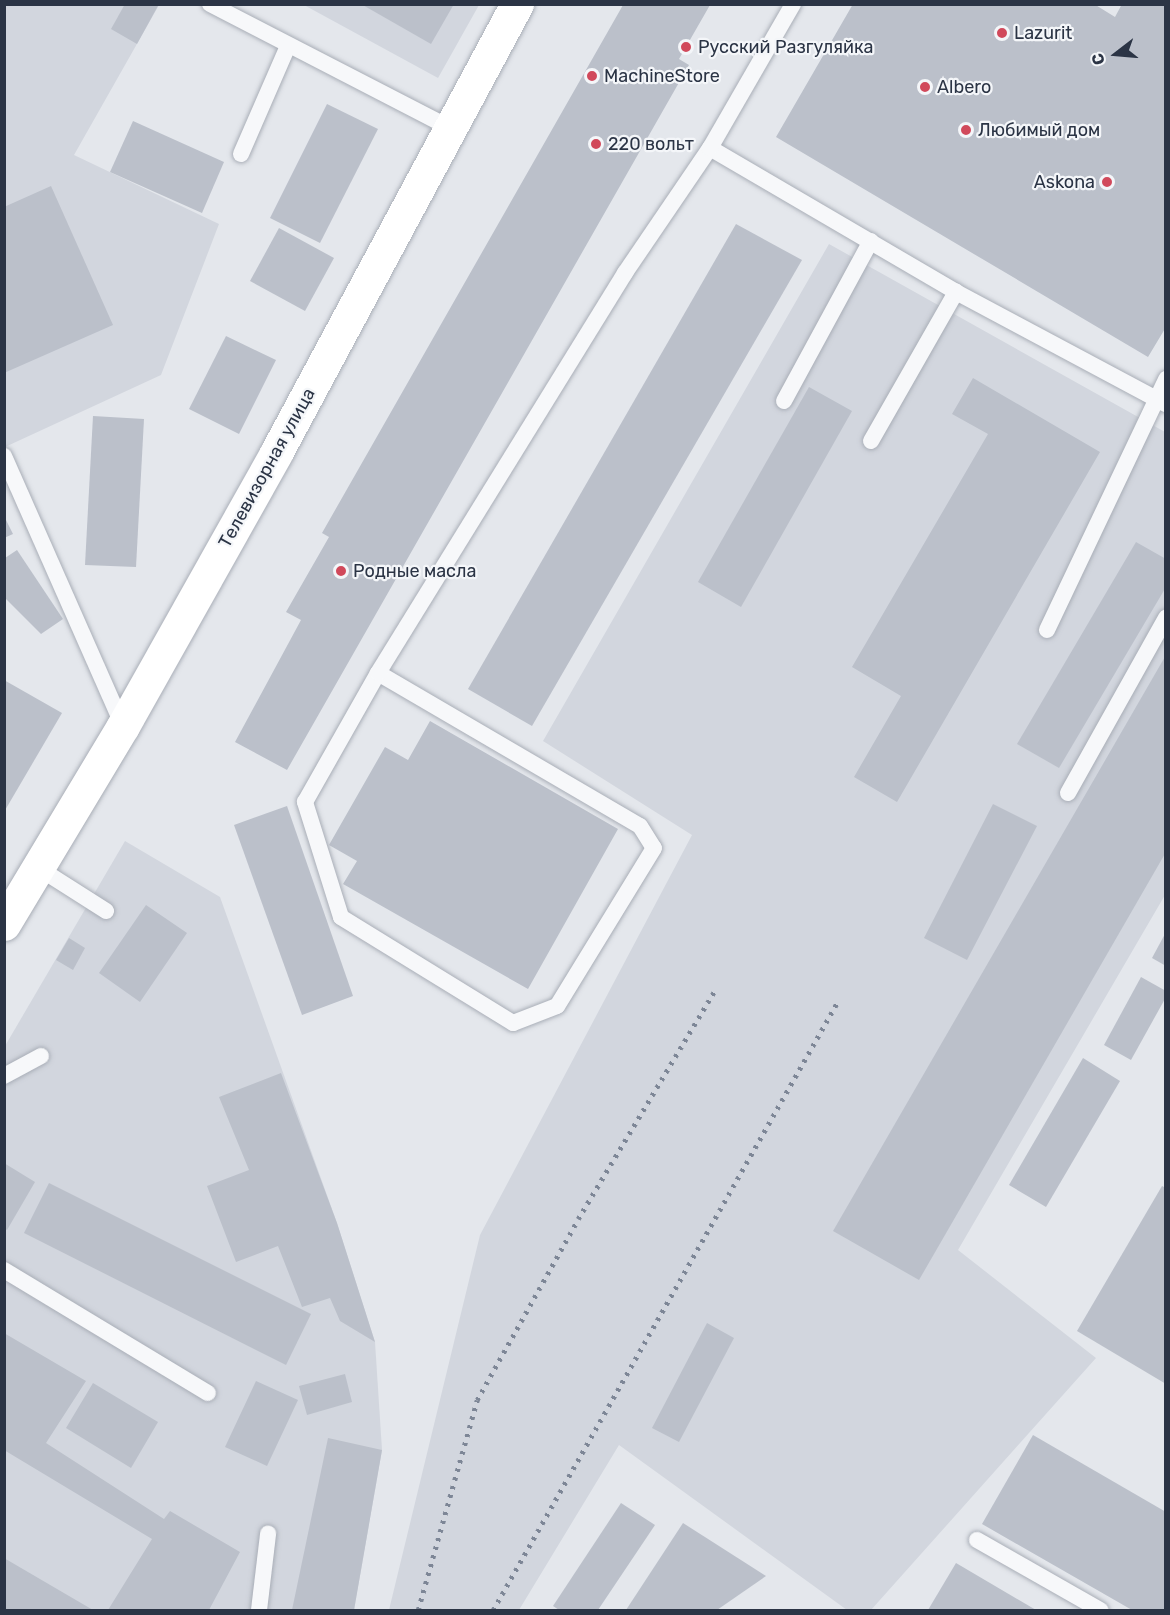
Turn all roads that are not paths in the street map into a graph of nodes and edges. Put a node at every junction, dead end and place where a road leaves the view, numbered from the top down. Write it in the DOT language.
graph roads {
  1 [pos="210,4"];
  2 [pos="517,4"];
  3 [pos="793,4"];
  4 [pos="287,48"];
  5 [pos="450,128"];
  6 [pos="710,148"];
  7 [pos="241,154"];
  8 [pos="871,241"];
  9 [pos="956,292"];
  10 [pos="1166,379"];
  11 [pos="783,401"];
  12 [pos="1161,401"];
  13 [pos="871,441"];
  14 [pos="4,456"];
  15 [pos="1166,618"];
  16 [pos="1047,630"];
  17 [pos="378,673"];
  18 [pos="123,726"];
  19 [pos="1068,793"];
  20 [pos="37,867"];
  21 [pos="106,911"];
  22 [pos="4,924"];
  23 [pos="40,1056"];
  24 [pos="4,1076"];
  25 [pos="4,1270"];
  26 [pos="208,1393"];
  27 [pos="268,1534"];
  28 [pos="977,1540"];
  29 [pos="259,1611"];
  30 [pos="1100,1611"];
  1 -- 4 [label="lane"];
  2 -- 5 [label="street, Телевизорная улица"];
  3 -- 6 [label="lane"];
  4 -- 5 [label="lane"];
  4 -- 7 [label="lane"];
  5 -- 18 [label="street, Телевизорная улица"];
  6 -- 8 [label="lane"];
  6 -- 17 [label="lane"];
  8 -- 9 [label="lane"];
  8 -- 11 [label="lane"];
  9 -- 12 [label="lane"];
  9 -- 13 [label="lane"];
  10 -- 12 [label="lane"];
  12 -- 16 [label="lane"];
  14 -- 18 [label="lane"];
  15 -- 19 [label="lane"];
  17 -- 17 [label="lane"];
  18 -- 20 [label="street, Телевизорная улица"];
  20 -- 21 [label="lane"];
  20 -- 22 [label="street, Телевизорная улица"];
  23 -- 24 [label="lane"];
  25 -- 26 [label="lane"];
  27 -- 29 [label="lane"];
  28 -- 30 [label="lane"];
}
